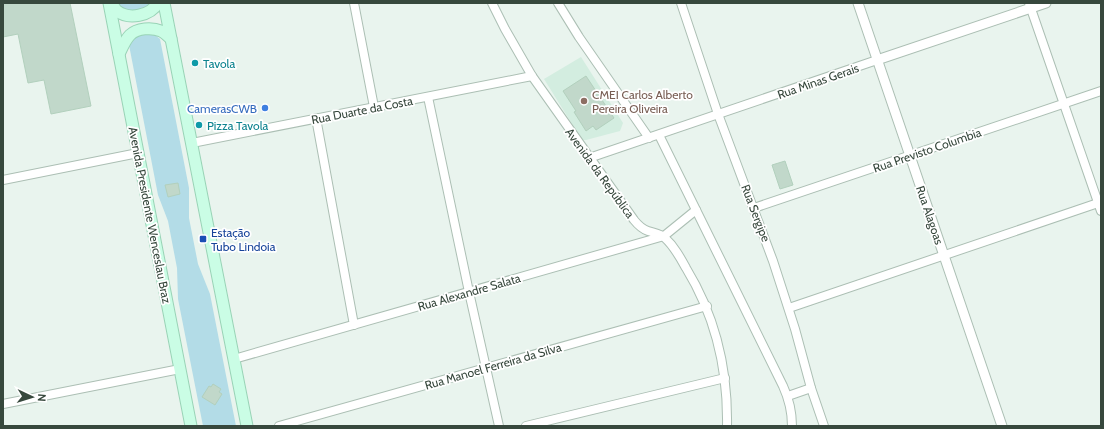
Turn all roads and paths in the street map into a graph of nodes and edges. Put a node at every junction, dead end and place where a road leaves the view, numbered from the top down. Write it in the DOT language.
graph roads {
  1 [pos="110,3"];
  2 [pos="158,3"];
  3 [pos="164,3"];
  4 [pos="354,3"];
  5 [pos="492,3"];
  6 [pos="558,3"];
  7 [pos="681,3"];
  8 [pos="858,3"];
  9 [pos="1046,3"];
  10 [pos="1030,6"];
  11 [pos="171,39"];
  12 [pos="119,54"];
  13 [pos="877,60"];
  14 [pos="532,76"];
  15 [pos="1101,91"];
  16 [pos="428,97"];
  17 [pos="1064,104"];
  18 [pos="374,107"];
  19 [pos="718,114"];
  20 [pos="316,118"];
  21 [pos="658,135"];
  22 [pos="649,138"];
  23 [pos="192,143"];
  24 [pos="138,153"];
  25 [pos="910,156"];
  26 [pos="589,158"];
  27 [pos="3,180"];
  28 [pos="1100,205"];
  29 [pos="754,208"];
  30 [pos="696,210"];
  31 [pos="664,236"];
  32 [pos="944,255"];
  33 [pos="469,292"];
  34 [pos="707,306"];
  35 [pos="789,308"];
  36 [pos="354,325"];
  37 [pos="234,359"];
  38 [pos="486,368"];
  39 [pos="180,369"];
  40 [pos="725,378"];
  41 [pos="811,388"];
  42 [pos="788,396"];
  43 [pos="3,404"];
  44 [pos="191,426"];
  45 [pos="247,426"];
  46 [pos="279,426"];
  47 [pos="499,426"];
  48 [pos="526,426"];
  49 [pos="727,426"];
  50 [pos="792,426"];
  51 [pos="824,426"];
  52 [pos="1002,426"];
  1 -- 2 [label="main road"];
  1 -- 12 [label="main road, Avenida Presidente Wenceslau Braz"];
  3 -- 11 [label="main road"];
  4 -- 18 [label="street"];
  5 -- 14 [label="street, Avenida da República"];
  6 -- 22 [label="street"];
  7 -- 19 [label="street, Rua Sergipe"];
  8 -- 13 [label="street, Rua Alagoas"];
  9 -- 10 [label="street, Rua Minas Gerais"];
  10 -- 13 [label="street, Rua Minas Gerais"];
  10 -- 17 [label="street"];
  11 -- 12 [label="main road"];
  11 -- 23 [label="main road"];
  12 -- 24 [label="main road, Avenida Presidente Wenceslau Braz"];
  13 -- 19 [label="street, Rua Minas Gerais"];
  13 -- 25 [label="street, Rua Alagoas"];
  14 -- 16 [label="street, Rua Duarte da Costa"];
  14 -- 26 [label="street, Avenida da República"];
  15 -- 17 [label="street, Rua Previsto Columbia"];
  16 -- 18 [label="street, Rua Duarte da Costa"];
  16 -- 33 [label="street"];
  17 -- 25 [label="street, Rua Previsto Columbia"];
  17 -- 28 [label="street"];
  18 -- 20 [label="street, Rua Duarte da Costa"];
  19 -- 21 [label="street, Rua Minas Gerais"];
  19 -- 29 [label="street, Rua Sergipe"];
  20 -- 23 [label="street, Rua Duarte da Costa"];
  20 -- 36 [label="street"];
  21 -- 22 [label="street, Rua Minas Gerais"];
  21 -- 30 [label="street"];
  22 -- 26 [label="street, Rua Minas Gerais"];
  23 -- 37 [label="main road"];
  24 -- 27 [label="street"];
  24 -- 39 [label="main road, Avenida Presidente Wenceslau Braz"];
  25 -- 29 [label="street, Rua Previsto Columbia"];
  25 -- 32 [label="street, Rua Alagoas"];
  26 -- 31 [label="street, Avenida da República"];
  28 -- 32 [label="street"];
  29 -- 35 [label="street, Rua Sergipe"];
  30 -- 31 [label="street, Rua Alexandre Salata"];
  30 -- 42 [label="street"];
  31 -- 33 [label="street, Rua Alexandre Salata"];
  31 -- 34 [label="street"];
  32 -- 35 [label="street"];
  32 -- 52 [label="street, Rua Alagoas"];
  33 -- 36 [label="street, Rua Alexandre Salata"];
  33 -- 38 [label="street"];
  34 -- 38 [label="street, Rua Manoel Ferreira da Silva"];
  34 -- 40 [label="street"];
  35 -- 41 [label="street, Rua Sergipe"];
  36 -- 37 [label="street, Rua Alexandre Salata"];
  37 -- 45 [label="main road"];
  38 -- 46 [label="street, Rua Manoel Ferreira da Silva"];
  38 -- 47 [label="street"];
  39 -- 43 [label="street"];
  39 -- 44 [label="main road, Avenida Presidente Wenceslau Braz"];
  40 -- 48 [label="street"];
  40 -- 49 [label="street"];
  41 -- 42 [label="street"];
  41 -- 51 [label="street, Rua Sergipe"];
  42 -- 50 [label="street"];
}
